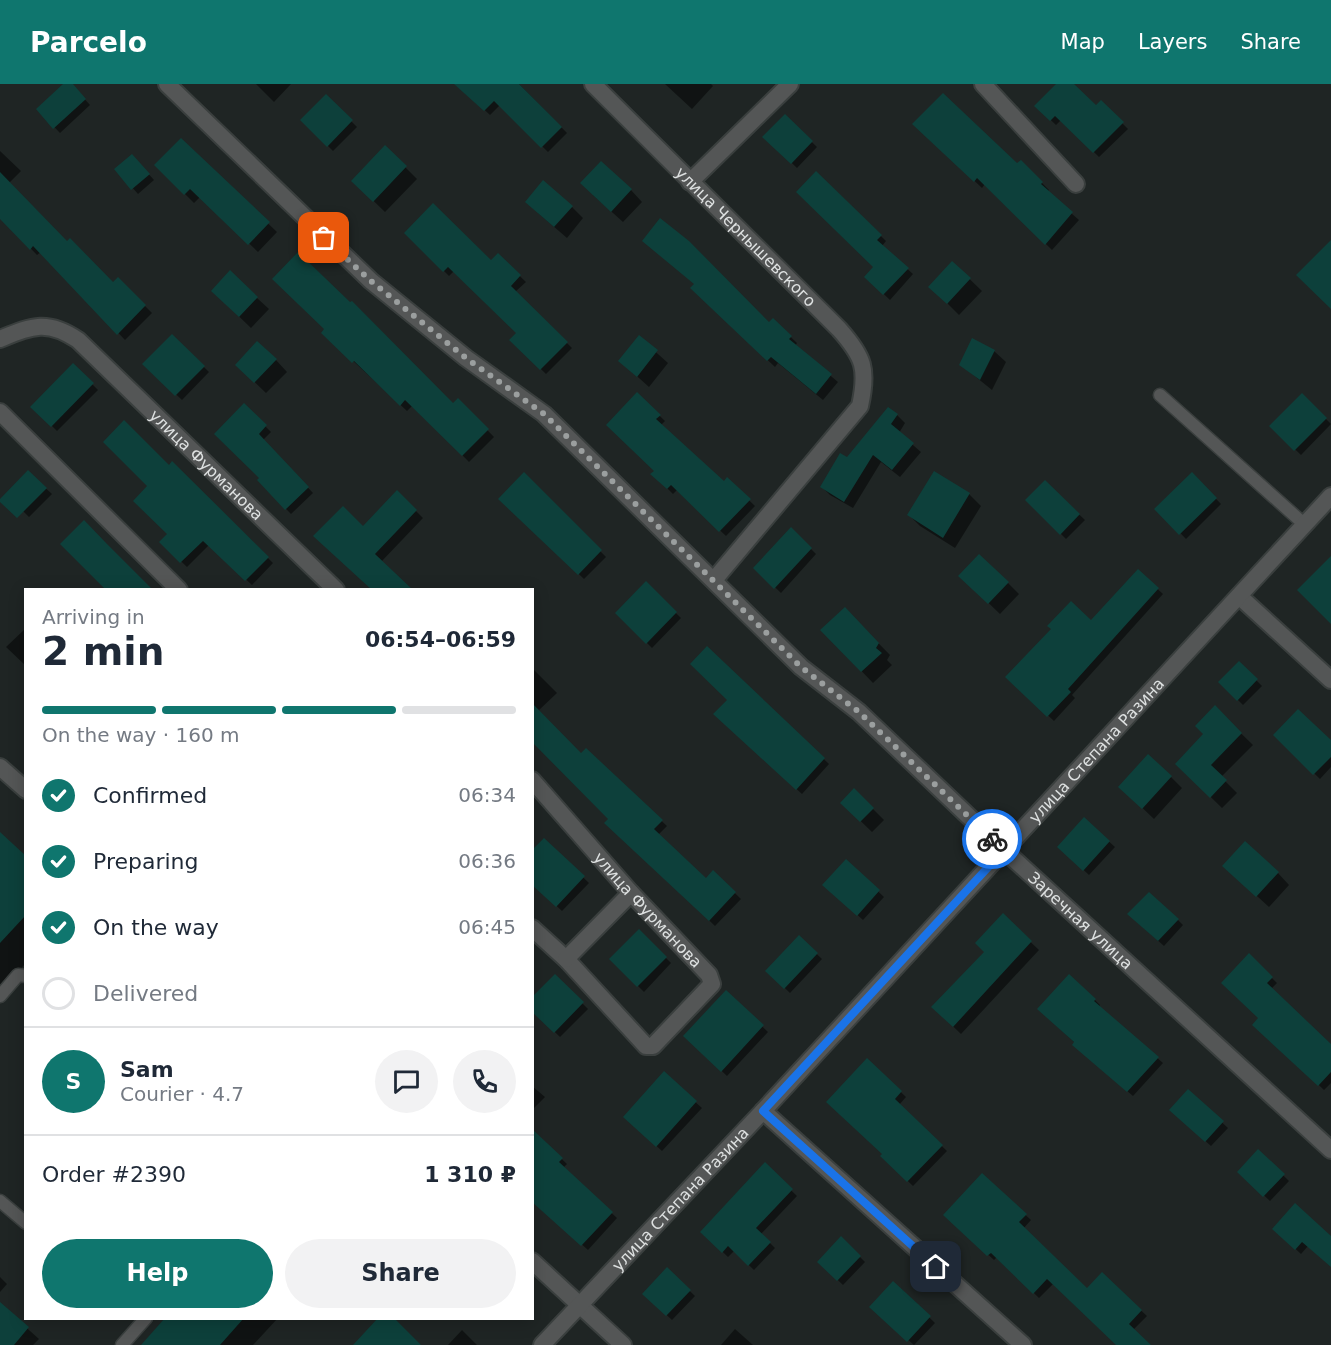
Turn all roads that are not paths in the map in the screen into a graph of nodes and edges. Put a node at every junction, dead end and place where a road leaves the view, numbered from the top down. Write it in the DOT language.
graph roads {
  1 [pos="167,84"];
  2 [pos="592,84"];
  3 [pos="790,84"];
  4 [pos="983,84"];
  5 [pos="690,182"];
  6 [pos="1076,184"];
  7 [pos="0,339"];
  8 [pos="1160,395"];
  9 [pos="0,412"];
  10 [pos="1331,496"];
  11 [pos="1304,524"];
  12 [pos="714,580"];
  13 [pos="176,588"];
  14 [pos="334,588"];
  15 [pos="1239,596"];
  16 [pos="1331,680"];
  17 [pos="0,767"];
  18 [pos="534,782"];
  19 [pos="24,788"];
  20 [pos="1004,850"];
  21 [pos="631,893"];
  22 [pos="534,930"];
  23 [pos="566,959"];
  24 [pos="24,976"];
  25 [pos="0,996"];
  26 [pos="763,1111"];
  27 [pos="1331,1150"];
  28 [pos="0,1201"];
  29 [pos="24,1221"];
  30 [pos="534,1264"];
  31 [pos="580,1305"];
  32 [pos="144,1320"];
  33 [pos="122,1345"];
  34 [pos="542,1345"];
  35 [pos="623,1345"];
  36 [pos="1023,1345"];
  1 -- 12 [label="street, Заречная улица"];
  2 -- 5 [label="street, улица Чернышевского"];
  3 -- 5 [label="street"];
  4 -- 6 [label="street"];
  5 -- 12 [label="street, улица Чернышевского"];
  7 -- 14 [label="street, улица Фурманова"];
  8 -- 11 [label="lane"];
  9 -- 13 [label="street"];
  10 -- 11 [label="street, улица Степана Разина"];
  11 -- 15 [label="street, улица Степана Разина"];
  12 -- 20 [label="street, Заречная улица"];
  15 -- 16 [label="street"];
  15 -- 20 [label="street, улица Степана Разина"];
  17 -- 19 [label="street"];
  18 -- 21 [label="street, улица Фурманова"];
  20 -- 26 [label="street, улица Степана Разина"];
  20 -- 27 [label="street, Заречная улица"];
  21 -- 23 [label="street"];
  21 -- 23 [label="street, улица Фурманова"];
  22 -- 23 [label="street, улица Фурманова"];
  24 -- 25 [label="lane"];
  26 -- 31 [label="street, улица Степана Разина"];
  26 -- 36 [label="street"];
  28 -- 29 [label="lane"];
  30 -- 31 [label="street"];
  31 -- 34 [label="street, улица Степана Разина"];
  31 -- 35 [label="street"];
  32 -- 33 [label="lane"];
}
